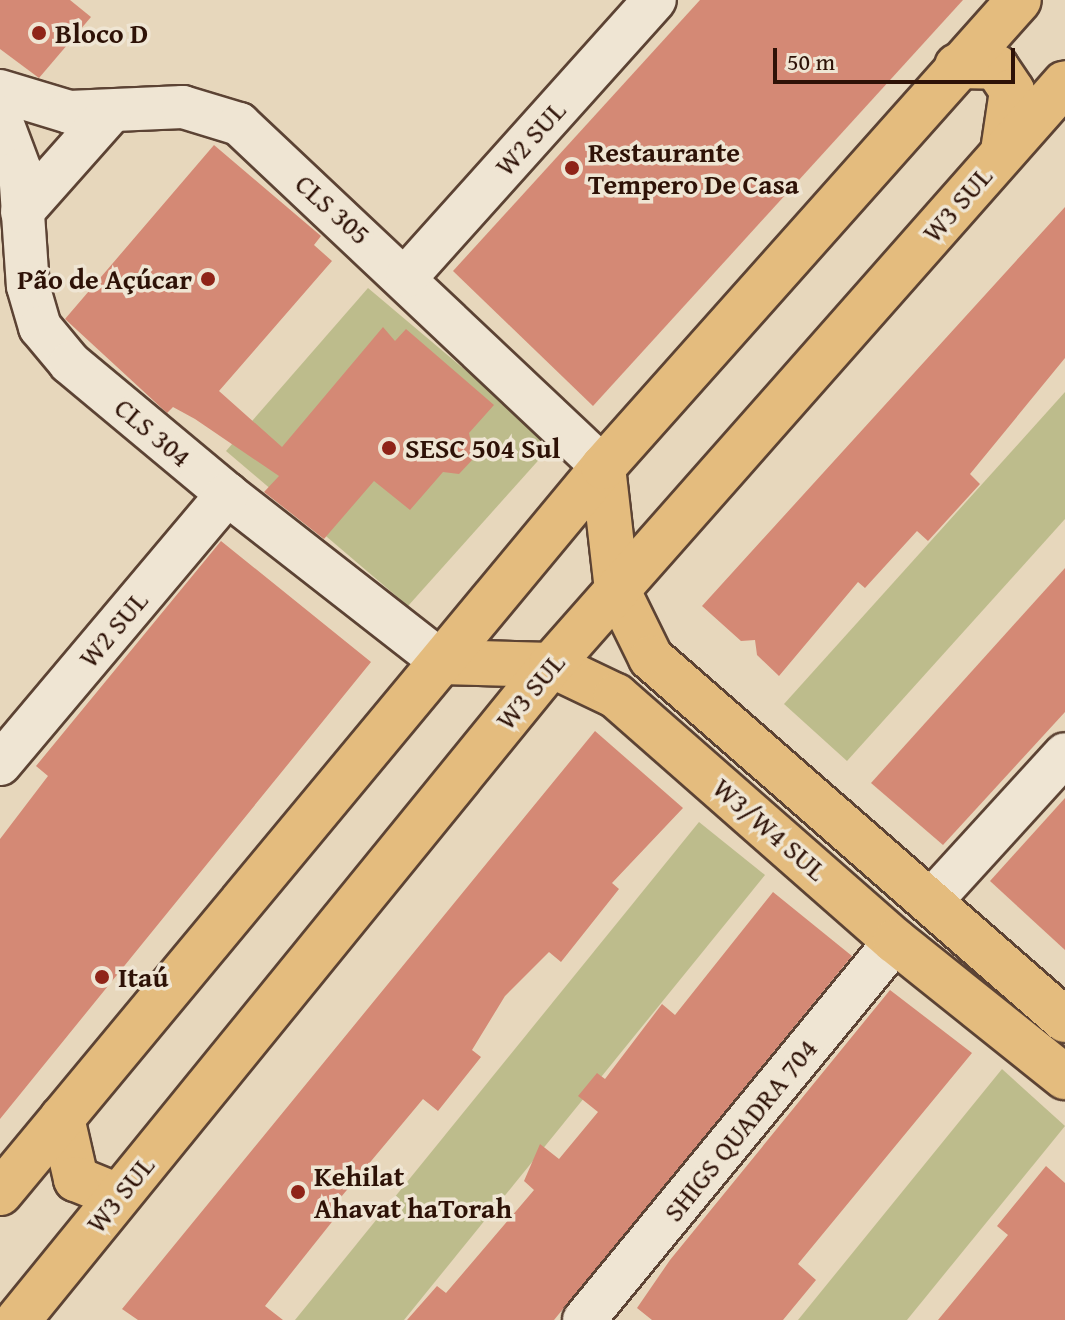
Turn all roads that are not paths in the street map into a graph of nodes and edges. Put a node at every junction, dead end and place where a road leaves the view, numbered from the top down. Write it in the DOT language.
graph roads {
  1 [pos="655,0"];
  2 [pos="1019,0"];
  3 [pos="957,66"];
  4 [pos="1065,83"];
  5 [pos="0,91"];
  6 [pos="110,113"];
  7 [pos="0,117"];
  8 [pos="1003,151"];
  9 [pos="22,212"];
  10 [pos="407,276"];
  11 [pos="603,467"];
  12 [pos="227,494"];
  13 [pos="617,589"];
  14 [pos="442,662"];
  15 [pos="551,665"];
  16 [pos="1065,754"];
  17 [pos="0,764"];
  18 [pos="773,767"];
  19 [pos="740,801"];
  20 [pos="930,902"];
  21 [pos="895,941"];
  22 [pos="1065,1020"];
  23 [pos="1064,1074"];
  24 [pos="62,1118"];
  25 [pos="0,1193"];
  26 [pos="118,1196"];
  27 [pos="18,1320"];
  28 [pos="584,1320"];
  1 -- 10 [label="street, W2 SUL"];
  2 -- 3 [label="main road"];
  3 -- 8 [label="main road"];
  3 -- 11 [label="main road"];
  4 -- 8 [label="main road, W3 SUL"];
  5 -- 6 [label="street, CLS 305"];
  6 -- 9 [label="street"];
  6 -- 10 [label="street, CLS 305"];
  7 -- 9 [label="street, CLS 304"];
  8 -- 13 [label="main road, W3 SUL"];
  9 -- 12 [label="street, CLS 304"];
  10 -- 11 [label="street, CLS 305"];
  11 -- 13 [label="main road, W3/W4 SUL"];
  11 -- 14 [label="main road"];
  12 -- 14 [label="street, CLS 304"];
  12 -- 17 [label="street, W2 SUL"];
  13 -- 15 [label="main road, W3 SUL"];
  13 -- 18 [label="main road, W3/W4 SUL"];
  14 -- 15 [label="main road, W3/W4 SUL"];
  14 -- 24 [label="main road"];
  15 -- 19 [label="main road, W3/W4 SUL"];
  15 -- 26 [label="main road, W3 SUL"];
  16 -- 20 [label="street"];
  18 -- 19 [label="main road"];
  18 -- 20 [label="main road, W3/W4 SUL"];
  19 -- 21 [label="main road, W3/W4 SUL"];
  20 -- 22 [label="main road, W3/W4 SUL"];
  21 -- 23 [label="main road, W3/W4 SUL"];
  21 -- 28 [label="street, SHIGS QUADRA 704"];
  24 -- 25 [label="main road"];
  24 -- 26 [label="main road"];
  26 -- 27 [label="main road, W3 SUL"];
}
